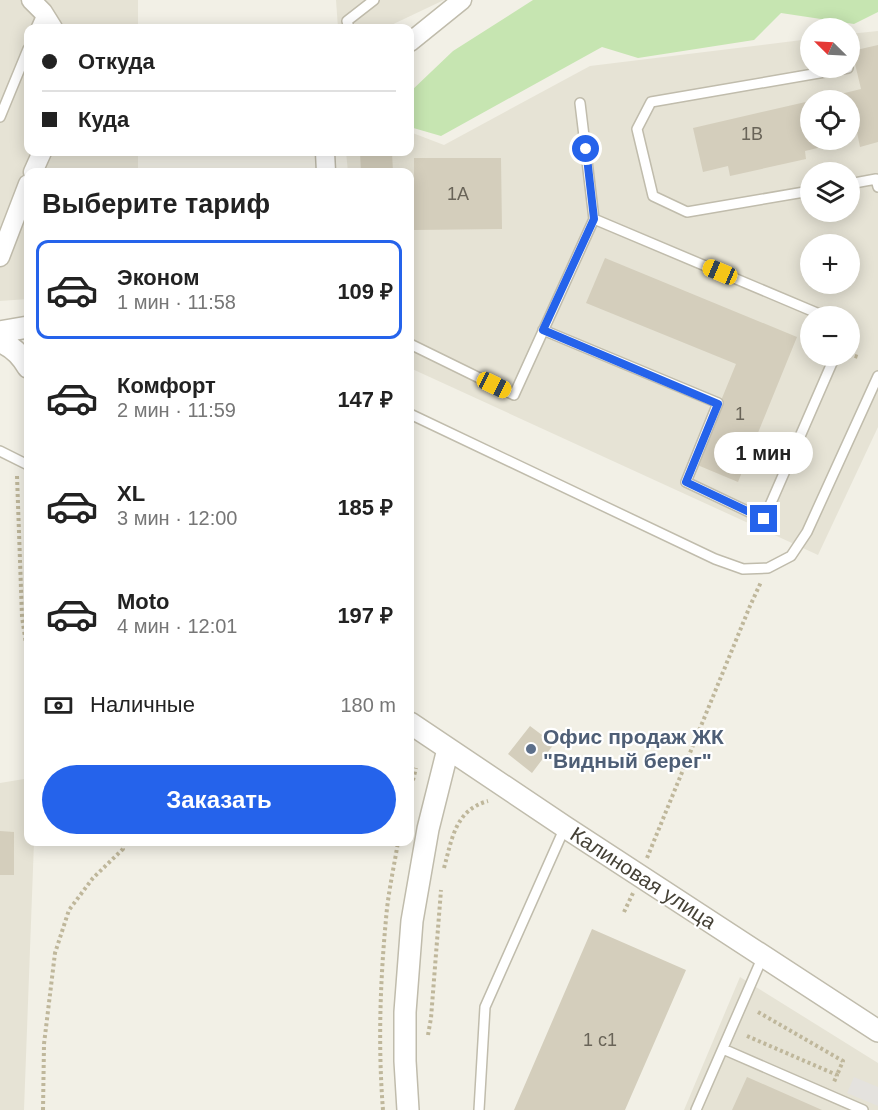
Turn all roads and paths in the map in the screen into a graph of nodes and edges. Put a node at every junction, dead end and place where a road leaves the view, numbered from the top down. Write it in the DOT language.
graph roads {
  1 [pos="374,0"];
  2 [pos="462,0"];
  3 [pos="37,14"];
  4 [pos="48,24"];
  5 [pos="348,24"];
  6 [pos="414,39"];
  7 [pos="24,60"];
  8 [pos="800,76"];
  9 [pos="580,103"];
  10 [pos="0,117"];
  11 [pos="860,182"];
  12 [pos="878,187"];
  13 [pos="800,193"];
  14 [pos="24,194"];
  15 [pos="594,219"];
  16 [pos="0,257"];
  17 [pos="800,306"];
  18 [pos="24,328"];
  19 [pos="543,330"];
  20 [pos="0,332"];
  21 [pos="0,342"];
  22 [pos="414,346"];
  23 [pos="24,361"];
  24 [pos="831,366"];
  25 [pos="878,376"];
  26 [pos="414,416"];
  27 [pos="0,451"];
  28 [pos="17,459"];
  29 [pos="24,463"];
  30 [pos="768,568"];
  31 [pos="24,630"];
  32 [pos="414,726"];
  33 [pos="448,749"];
  34 [pos="416,768"];
  35 [pos="414,776"];
  36 [pos="492,800"];
  37 [pos="565,827"];
  38 [pos="123,846"];
  39 [pos="640,876"];
  40 [pos="442,878"];
  41 [pos="441,889"];
  42 [pos="624,912"];
  43 [pos="763,956"];
  44 [pos="758,1012"];
  45 [pos="878,1031"];
  46 [pos="747,1036"];
  47 [pos="427,1039"];
  48 [pos="723,1049"];
  49 [pos="837,1075"];
  50 [pos="829,1095"];
  51 [pos="43,1110"];
  52 [pos="408,1110"];
  53 [pos="479,1110"];
  54 [pos="696,1110"];
  55 [pos="863,1110"];
  1 -- 5 [label="lane"];
  2 -- 6 [label="street"];
  3 -- 4 [label="street"];
  7 -- 10 [label="lane"];
  8 -- 13 [label="lane"];
  9 -- 15 [label="lane"];
  11 -- 12 [label="lane"];
  14 -- 16 [label="street"];
  15 -- 17 [label="lane"];
  15 -- 19 [label="lane"];
  18 -- 20 [label="street"];
  19 -- 22 [label="lane"];
  19 -- 24 [label="lane"];
  21 -- 23 [label="street"];
  25 -- 30 [label="lane"];
  26 -- 30 [label="lane"];
  27 -- 28 [label="lane"];
  28 -- 29 [label="lane"];
  28 -- 31 [label="path"];
  30 -- 39 [label="path"];
  32 -- 33 [label="street, Калиновая улица"];
  33 -- 37 [label="street, Калиновая улица"];
  33 -- 52 [label="street"];
  34 -- 35 [label="path"];
  36 -- 40 [label="path"];
  37 -- 39 [label="street, Калиновая улица"];
  37 -- 53 [label="lane"];
  38 -- 51 [label="path"];
  39 -- 42 [label="path"];
  39 -- 43 [label="street, Калиновая улица"];
  41 -- 47 [label="path"];
  43 -- 45 [label="street, Калиновая улица"];
  43 -- 48 [label="lane"];
  44 -- 49 [label="path"];
  46 -- 49 [label="path"];
  48 -- 50 [label="lane"];
  48 -- 54 [label="lane"];
  49 -- 50 [label="path"];
  50 -- 55 [label="lane"];
}
